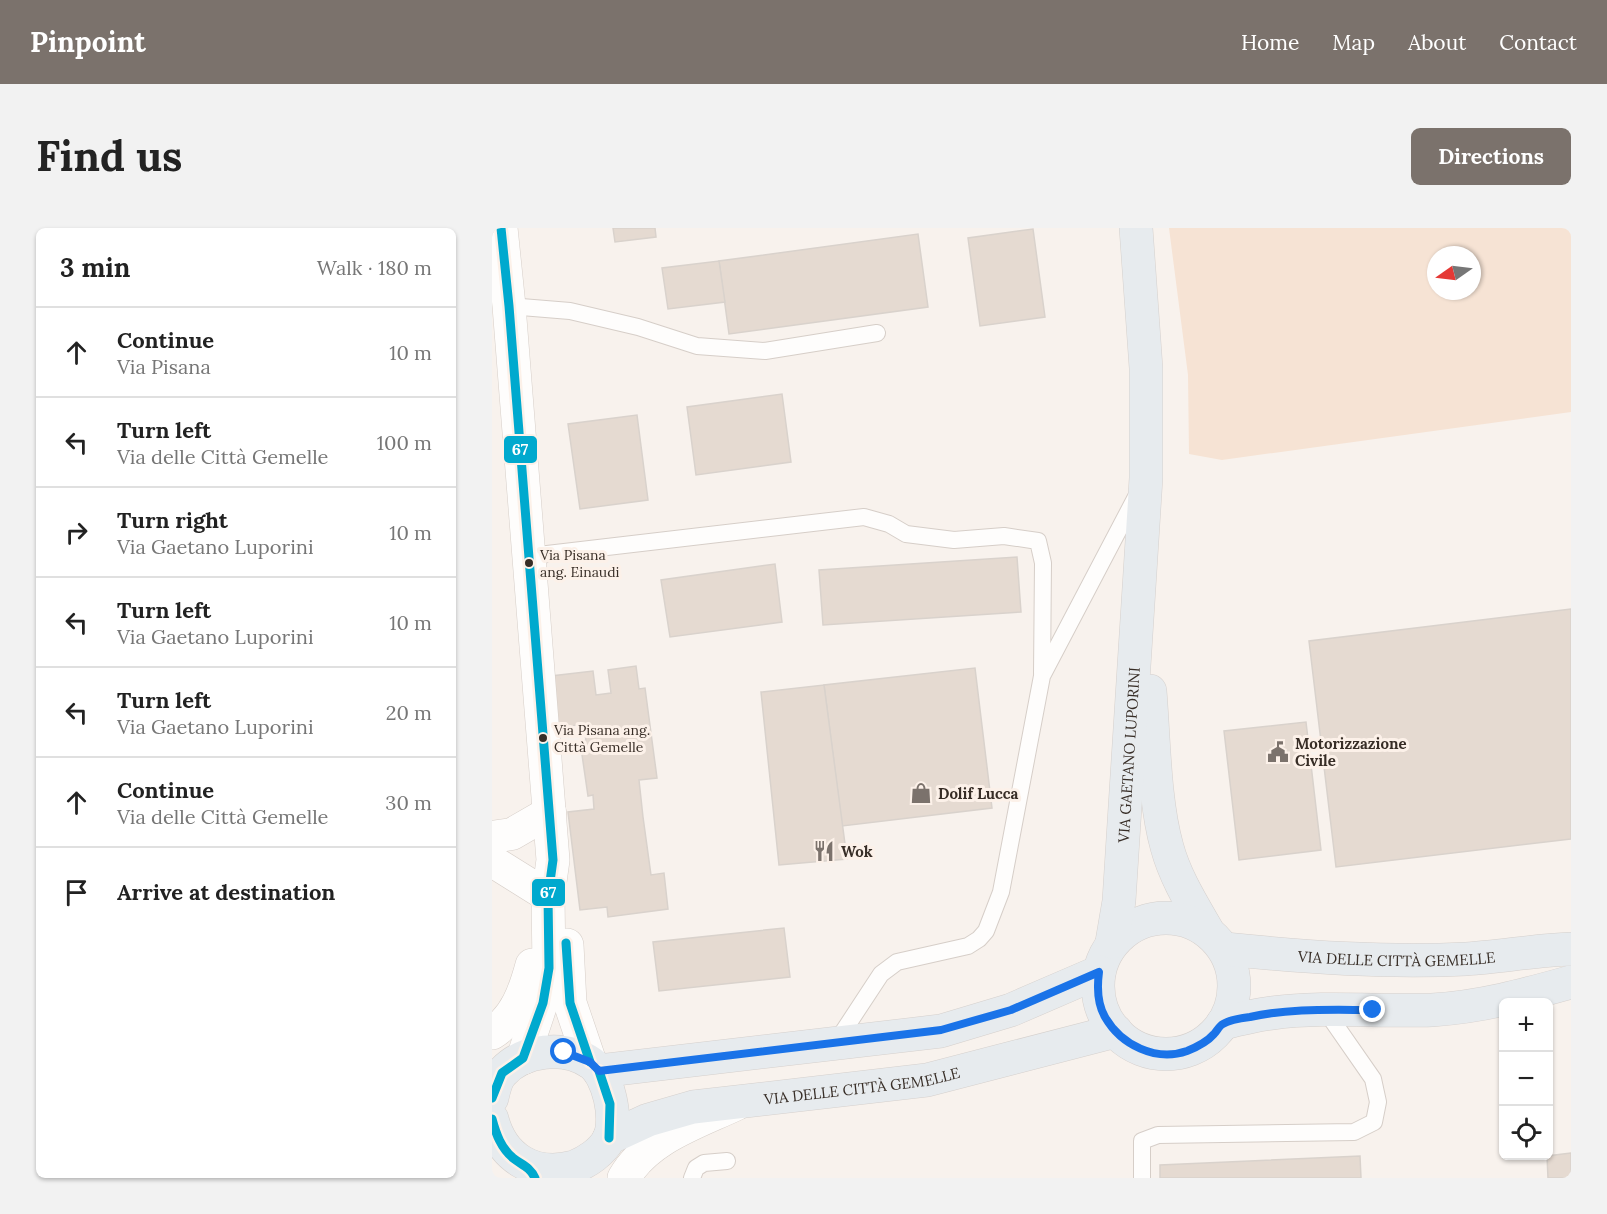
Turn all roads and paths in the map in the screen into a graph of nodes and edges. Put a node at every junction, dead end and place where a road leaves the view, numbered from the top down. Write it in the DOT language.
graph roads {
  1 [pos="1136,228"];
  2 [pos="498,231"];
  3 [pos="509,306"];
  4 [pos="877,333"];
  5 [pos="1146,478"];
  6 [pos="530,556"];
  7 [pos="1142,569"];
  8 [pos="1042,676"];
  9 [pos="550,812"];
  10 [pos="492,837"];
  11 [pos="553,860"];
  12 [pos="492,861"];
  13 [pos="548,896"];
  14 [pos="1216,940"];
  15 [pos="1112,942"];
  16 [pos="1571,950"];
  17 [pos="1099,972"];
  18 [pos="1571,982"];
  19 [pos="1325,1010"];
  20 [pos="1223,1023"];
  21 [pos="1116,1031"];
  22 [pos="492,1033"];
  23 [pos="835,1044"];
  24 [pos="523,1058"];
  25 [pos="595,1066"];
  26 [pos="494,1086"];
  27 [pos="738,1103"];
  28 [pos="496,1138"];
  29 [pos="601,1156"];
  30 [pos="727,1161"];
  31 [pos="533,1173"];
  32 [pos="624,1178"];
  33 [pos="692,1178"];
  34 [pos="1142,1178"];
  1 -- 5 [label="main road, VIA GAETANO LUPORINI"];
  2 -- 3 [label="main road"];
  3 -- 4 [label="lane"];
  3 -- 6 [label="main road"];
  5 -- 7 [label="main road, VIA GAETANO LUPORINI"];
  5 -- 8 [label="lane"];
  6 -- 8 [label="lane"];
  6 -- 9 [label="main road"];
  7 -- 14 [label="main road, VIA GAETANO LUPORINI"];
  7 -- 15 [label="main road, VIA GAETANO LUPORINI"];
  8 -- 23 [label="lane"];
  9 -- 10 [label="street"];
  9 -- 11 [label="main road"];
  11 -- 13 [label="main road"];
  11 -- 25 [label="main road"];
  12 -- 13 [label="street"];
  13 -- 22 [label="main road"];
  13 -- 24 [label="main road"];
  14 -- 15 [label="main road, VIA GAETANO LUPORINI"];
  14 -- 16 [label="main road, VIA DELLE CITTÀ GEMELLE"];
  14 -- 20 [label="main road, VIA GAETANO LUPORINI"];
  15 -- 17 [label="main road, VIA GAETANO LUPORINI"];
  17 -- 21 [label="main road, VIA GAETANO LUPORINI"];
  17 -- 23 [label="main road"];
  18 -- 19 [label="main road"];
  19 -- 20 [label="main road"];
  19 -- 34 [label="lane"];
  20 -- 21 [label="main road, VIA GAETANO LUPORINI"];
  21 -- 27 [label="main road, VIA DELLE CITTÀ GEMELLE"];
  23 -- 25 [label="main road"];
  24 -- 25 [label="main road"];
  24 -- 26 [label="main road"];
  25 -- 29 [label="main road"];
  27 -- 29 [label="main road, VIA DELLE CITTÀ GEMELLE"];
  27 -- 32 [label="main road"];
  28 -- 31 [label="main road"];
  29 -- 31 [label="main road, VIA DELLE CITTÀ GEMELLE"];
  30 -- 33 [label="lane"];
}
